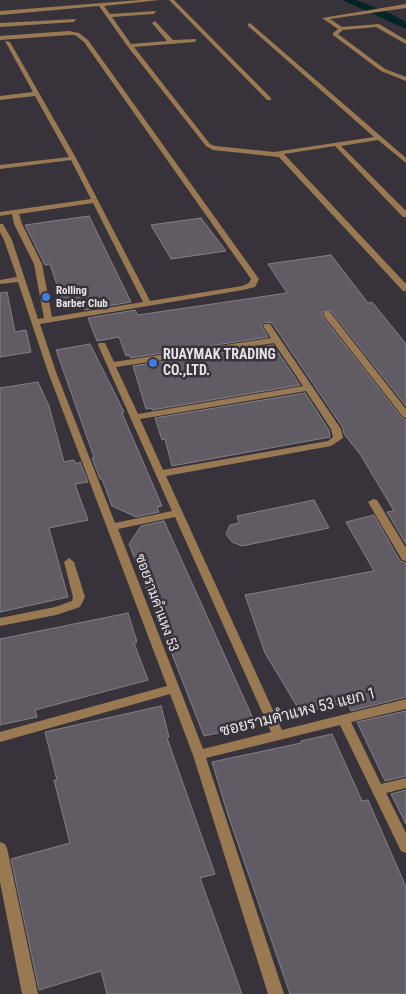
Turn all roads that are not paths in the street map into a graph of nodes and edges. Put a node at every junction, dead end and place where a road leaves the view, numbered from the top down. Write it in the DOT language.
graph roads {
  1 [pos="76,0"];
  2 [pos="158,0"];
  3 [pos="172,0"];
  4 [pos="101,5"];
  5 [pos="406,6"];
  6 [pos="79,7"];
  7 [pos="154,12"];
  8 [pos="0,13"];
  9 [pos="72,13"];
  10 [pos="108,16"];
  11 [pos="74,20"];
  12 [pos="155,22"];
  13 [pos="0,25"];
  14 [pos="250,25"];
  15 [pos="341,29"];
  16 [pos="79,30"];
  17 [pos="3,40"];
  18 [pos="194,40"];
  19 [pos="171,42"];
  20 [pos="406,42"];
  21 [pos="130,46"];
  22 [pos="406,80"];
  23 [pos="35,94"];
  24 [pos="0,98"];
  25 [pos="269,99"];
  26 [pos="378,138"];
  27 [pos="340,144"];
  28 [pos="277,153"];
  29 [pos="73,158"];
  30 [pos="406,161"];
  31 [pos="0,167"];
  32 [pos="94,201"];
  33 [pos="14,212"];
  34 [pos="0,214"];
  35 [pos="406,215"];
  36 [pos="0,226"];
  37 [pos="21,279"];
  38 [pos="0,282"];
  39 [pos="406,289"];
  40 [pos="147,303"];
  41 [pos="327,314"];
  42 [pos="48,320"];
  43 [pos="36,322"];
  44 [pos="267,326"];
  45 [pos="276,340"];
  46 [pos="102,345"];
  47 [pos="111,365"];
  48 [pos="308,388"];
  49 [pos="406,415"];
  50 [pos="134,417"];
  51 [pos="160,474"];
  52 [pos="373,502"];
  53 [pos="178,514"];
  54 [pos="112,527"];
  55 [pos="406,556"];
  56 [pos="69,562"];
  57 [pos="0,622"];
  58 [pos="172,689"];
  59 [pos="406,704"];
  60 [pos="343,719"];
  61 [pos="278,735"];
  62 [pos="0,737"];
  63 [pos="199,755"];
  64 [pos="406,783"];
  65 [pos="378,790"];
  66 [pos="0,848"];
  67 [pos="406,848"];
  68 [pos="30,994"];
  69 [pos="276,994"];
  1 -- 6 [label="street"];
  2 -- 4 [label="street"];
  3 -- 25 [label="street"];
  4 -- 6 [label="street"];
  4 -- 10 [label="street"];
  5 -- 15 [label="street"];
  6 -- 8 [label="street"];
  7 -- 10 [label="street"];
  9 -- 11 [label="street"];
  10 -- 21 [label="street"];
  11 -- 13 [label="street"];
  11 -- 16 [label="street"];
  12 -- 19 [label="street"];
  14 -- 26 [label="street"];
  15 -- 20 [label="street"];
  15 -- 22 [label="street"];
  17 -- 23 [label="street"];
  17 -- 40 [label="street"];
  18 -- 19 [label="street"];
  19 -- 21 [label="street"];
  21 -- 28 [label="street"];
  23 -- 24 [label="street"];
  23 -- 29 [label="street"];
  26 -- 27 [label="street"];
  26 -- 30 [label="street"];
  28 -- 35 [label="street"];
  28 -- 39 [label="street"];
  29 -- 31 [label="street"];
  29 -- 32 [label="street"];
  32 -- 33 [label="street"];
  32 -- 40 [label="street"];
  33 -- 34 [label="street"];
  33 -- 42 [label="street"];
  36 -- 37 [label="street, ซอยรามคำแหง 53"];
  37 -- 38 [label="street"];
  37 -- 43 [label="street, ซอยรามคำแหง 53"];
  40 -- 42 [label="street"];
  41 -- 49 [label="street"];
  42 -- 43 [label="street"];
  43 -- 54 [label="street, ซอยรามคำแหง 53"];
  44 -- 45 [label="street"];
  45 -- 47 [label="street"];
  45 -- 48 [label="street"];
  46 -- 47 [label="street"];
  47 -- 50 [label="street"];
  48 -- 50 [label="street"];
  48 -- 51 [label="street"];
  50 -- 51 [label="street"];
  51 -- 53 [label="street"];
  52 -- 55 [label="street"];
  53 -- 54 [label="street"];
  53 -- 61 [label="street"];
  54 -- 58 [label="street, ซอยรามคำแหง 53"];
  56 -- 57 [label="street"];
  58 -- 62 [label="street"];
  58 -- 63 [label="street, ซอยรามคำแหง 53"];
  59 -- 60 [label="street, ซอยรามคำแหง 53 แยก 1"];
  60 -- 61 [label="street, ซอยรามคำแหง 53 แยก 1"];
  60 -- 65 [label="street"];
  61 -- 63 [label="street, ซอยรามคำแหง 53 แยก 1"];
  63 -- 69 [label="street, ซอยรามคำแหง 53"];
  64 -- 65 [label="street"];
  65 -- 67 [label="street"];
  66 -- 68 [label="street"];
}
